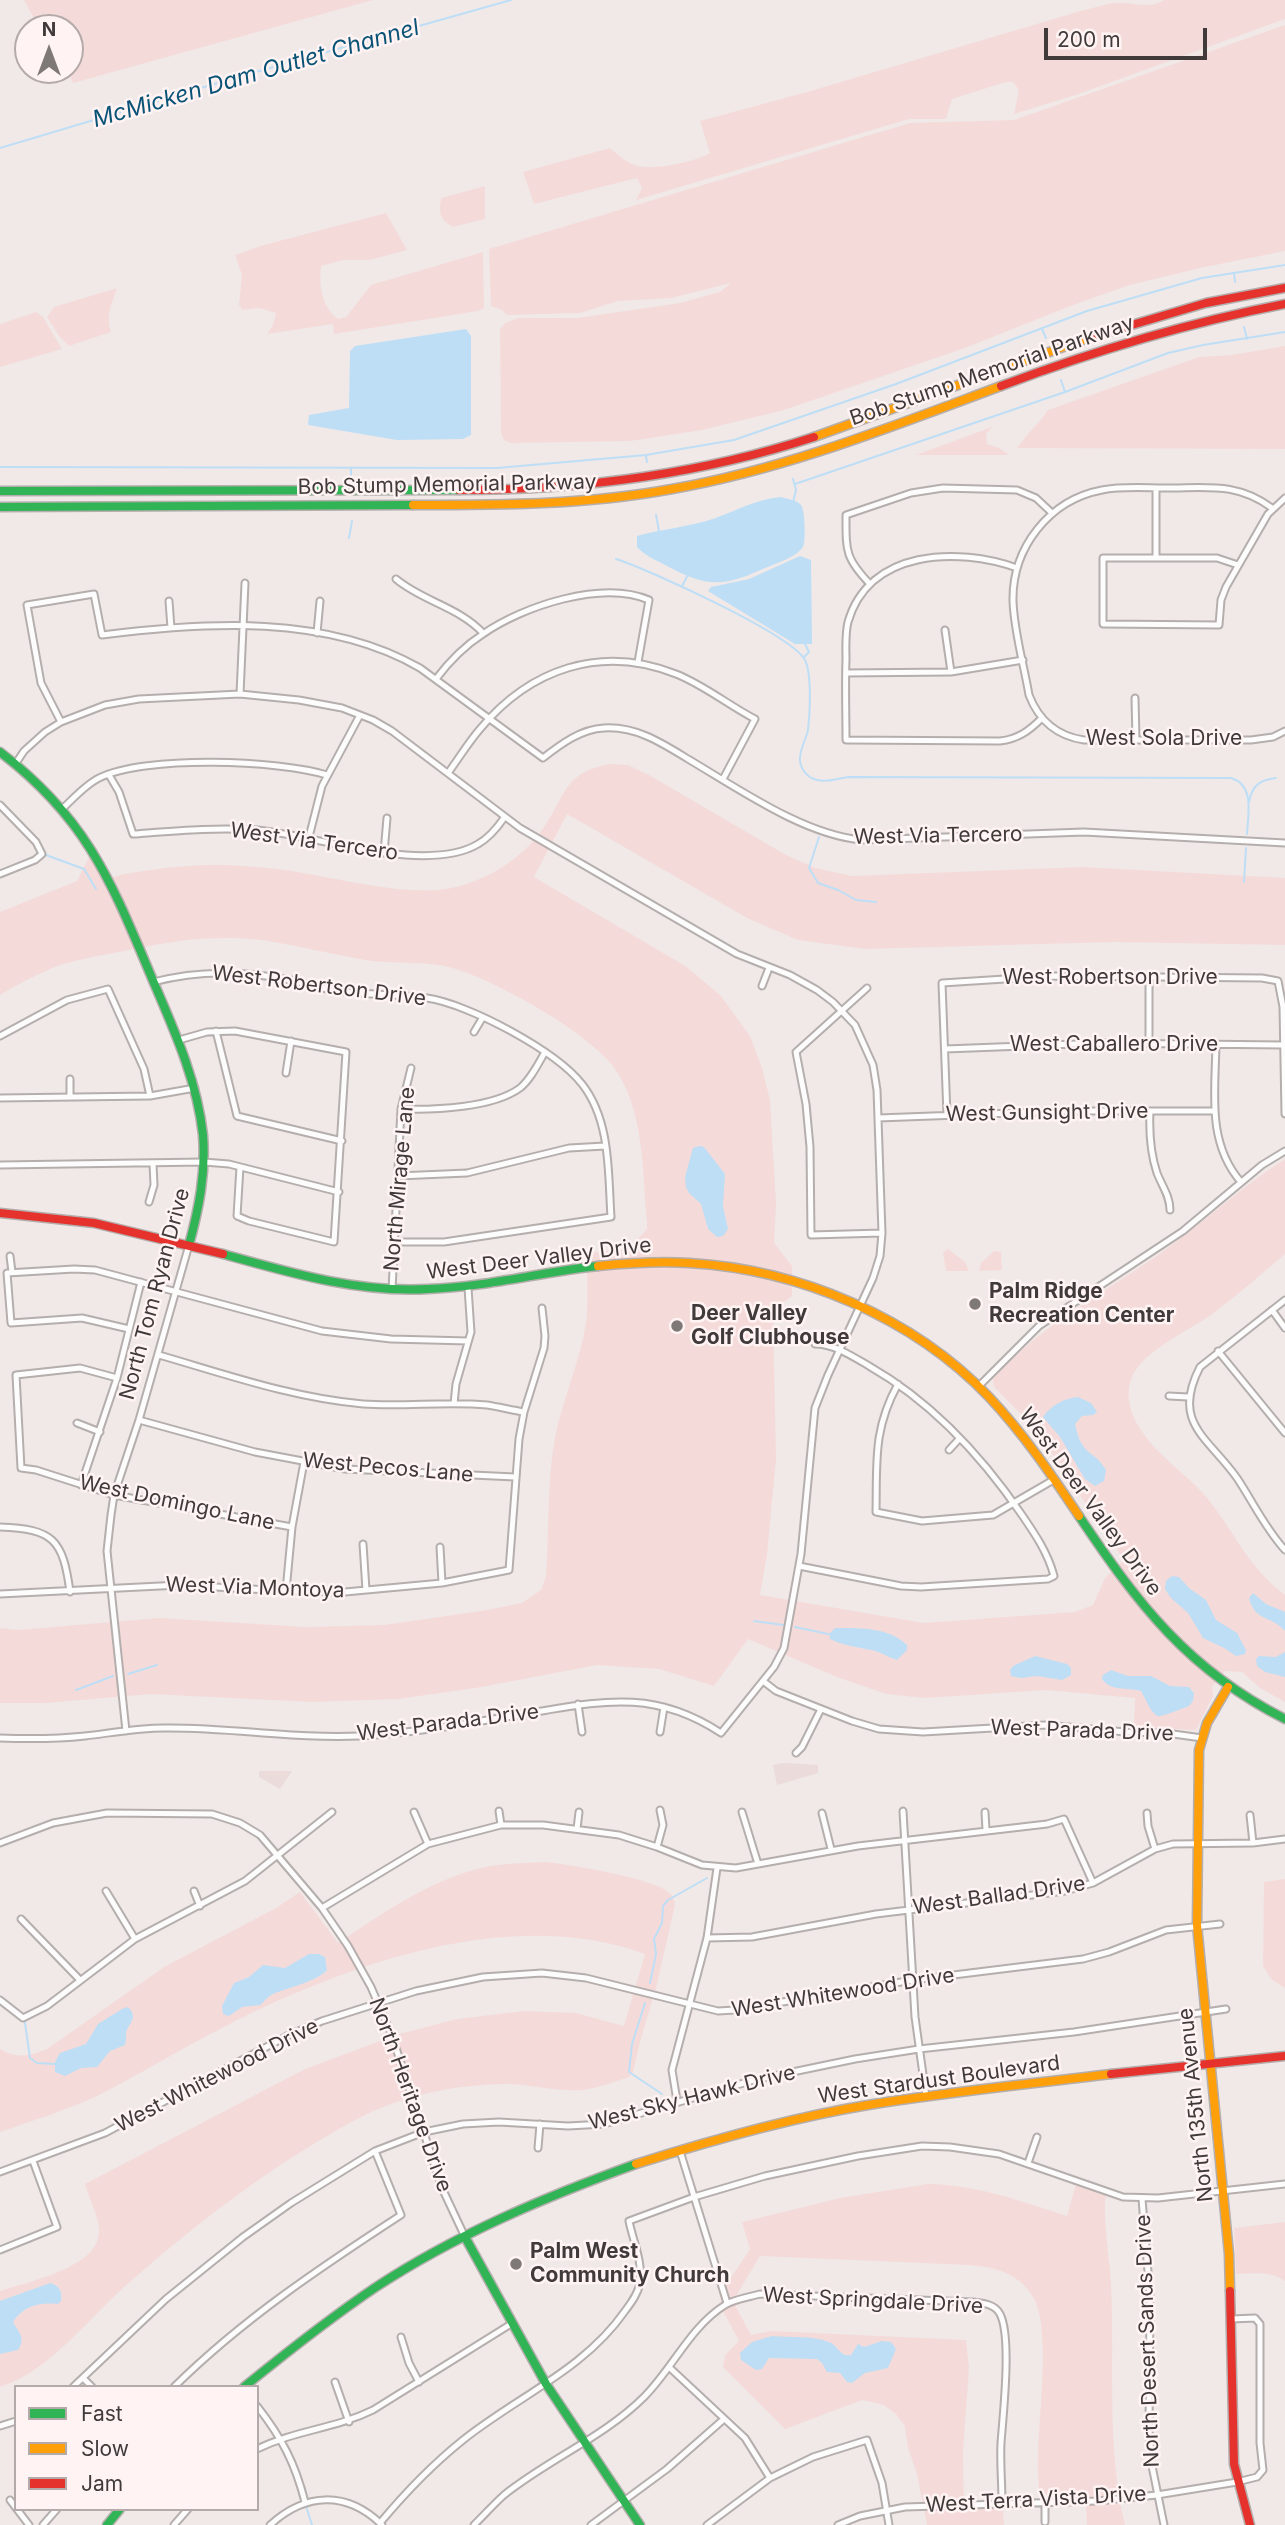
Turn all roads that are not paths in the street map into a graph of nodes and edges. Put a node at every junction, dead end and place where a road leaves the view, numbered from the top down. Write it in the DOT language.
graph roads {
  1 [pos="1285,288"];
  2 [pos="1285,304"];
  3 [pos="1156,488"];
  4 [pos="0,491"];
  5 [pos="1285,498"];
  6 [pos="0,507"];
  7 [pos="1272,508"];
  8 [pos="1052,513"];
  9 [pos="1156,558"];
  10 [pos="1238,565"];
  11 [pos="1017,568"];
  12 [pos="396,579"];
  13 [pos="245,583"];
  14 [pos="870,584"];
  15 [pos="169,601"];
  16 [pos="320,601"];
  17 [pos="243,626"];
  18 [pos="171,628"];
  19 [pos="945,630"];
  20 [pos="317,633"];
  21 [pos="483,634"];
  22 [pos="1023,660"];
  23 [pos="638,662"];
  24 [pos="950,672"];
  25 [pos="846,673"];
  26 [pos="436,679"];
  27 [pos="240,694"];
  28 [pos="1135,698"];
  29 [pos="360,715"];
  30 [pos="1042,718"];
  31 [pos="490,719"];
  32 [pos="61,722"];
  33 [pos="1285,731"];
  34 [pos="1136,740"];
  35 [pos="0,752"];
  36 [pos="16,763"];
  37 [pos="448,773"];
  38 [pos="109,775"];
  39 [pos="327,775"];
  40 [pos="723,779"];
  41 [pos="0,805"];
  42 [pos="62,809"];
  43 [pos="387,818"];
  44 [pos="505,818"];
  45 [pos="309,837"];
  46 [pos="1285,843"];
  47 [pos="384,853"];
  48 [pos="0,874"];
  49 [pos="769,968"];
  50 [pos="1149,977"];
  51 [pos="153,982"];
  52 [pos="762,986"];
  53 [pos="867,988"];
  54 [pos="842,1012"];
  55 [pos="483,1017"];
  56 [pos="216,1031"];
  57 [pos="474,1032"];
  58 [pos="0,1036"];
  59 [pos="179,1040"];
  60 [pos="291,1041"];
  61 [pos="1149,1044"];
  62 [pos="1216,1045"];
  63 [pos="1283,1045"];
  64 [pos="945,1049"];
  65 [pos="545,1052"];
  66 [pos="411,1068"];
  67 [pos="286,1073"];
  68 [pos="70,1079"];
  69 [pos="195,1088"];
  70 [pos="150,1096"];
  71 [pos="70,1097"];
  72 [pos="0,1098"];
  73 [pos="401,1109"];
  74 [pos="1150,1111"];
  75 [pos="1215,1111"];
  76 [pos="1285,1114"];
  77 [pos="947,1115"];
  78 [pos="878,1118"];
  79 [pos="342,1141"];
  80 [pos="606,1146"];
  81 [pos="1285,1151"];
  82 [pos="204,1162"];
  83 [pos="153,1164"];
  84 [pos="0,1165"];
  85 [pos="240,1167"];
  86 [pos="398,1176"];
  87 [pos="1241,1182"];
  88 [pos="338,1192"];
  89 [pos="149,1202"];
  90 [pos="1170,1210"];
  91 [pos="0,1213"];
  92 [pos="882,1233"];
  93 [pos="394,1242"];
  94 [pos="189,1245"];
  95 [pos="10,1256"];
  96 [pos="9,1273"];
  97 [pos="141,1282"];
  98 [pos="468,1288"];
  99 [pos="391,1290"];
  100 [pos="176,1291"];
  101 [pos="1285,1300"];
  102 [pos="860,1307"];
  103 [pos="542,1308"];
  104 [pos="1272,1310"];
  105 [pos="1285,1328"];
  106 [pos="129,1329"];
  107 [pos="468,1341"];
  108 [pos="815,1344"];
  109 [pos="839,1350"];
  110 [pos="1219,1351"];
  111 [pos="159,1355"];
  112 [pos="117,1378"];
  113 [pos="898,1384"];
  114 [pos="979,1386"];
  115 [pos="1169,1396"];
  116 [pos="1188,1398"];
  117 [pos="454,1404"];
  118 [pos="524,1412"];
  119 [pos="139,1420"];
  120 [pos="77,1423"];
  121 [pos="100,1432"];
  122 [pos="1285,1433"];
  123 [pos="960,1438"];
  124 [pos="949,1450"];
  125 [pos="304,1462"];
  126 [pos="515,1477"];
  127 [pos="1055,1479"];
  128 [pos="80,1485"];
  129 [pos="114,1495"];
  130 [pos="1015,1504"];
  131 [pos="0,1527"];
  132 [pos="292,1527"];
  133 [pos="363,1544"];
  134 [pos="440,1547"];
  135 [pos="1285,1550"];
  136 [pos="799,1566"];
  137 [pos="442,1583"];
  138 [pos="111,1588"];
  139 [pos="366,1590"];
  140 [pos="286,1591"];
  141 [pos="70,1592"];
  142 [pos="0,1594"];
  143 [pos="763,1681"];
  144 [pos="1228,1687"];
  145 [pos="578,1704"];
  146 [pos="664,1707"];
  147 [pos="821,1709"];
  148 [pos="1285,1719"];
  149 [pos="126,1731"];
  150 [pos="582,1732"];
  151 [pos="660,1732"];
  152 [pos="0,1738"];
  153 [pos="1202,1738"];
  154 [pos="796,1753"];
  155 [pos="660,1810"];
  156 [pos="499,1811"];
  157 [pos="903,1811"];
  158 [pos="332,1812"];
  159 [pos="414,1812"];
  160 [pos="579,1812"];
  161 [pos="742,1812"];
  162 [pos="985,1812"];
  163 [pos="822,1813"];
  164 [pos="1147,1813"];
  165 [pos="1250,1815"];
  166 [pos="501,1825"];
  167 [pos="577,1829"];
  168 [pos="986,1830"];
  169 [pos="903,1839"];
  170 [pos="1285,1839"];
  171 [pos="0,1843"];
  172 [pos="1253,1843"];
  173 [pos="428,1844"];
  174 [pos="1197,1844"];
  175 [pos="657,1847"];
  176 [pos="831,1849"];
  177 [pos="1155,1849"];
  178 [pos="278,1854"];
  179 [pos="758,1864"];
  180 [pos="717,1868"];
  181 [pos="1093,1883"];
  182 [pos="106,1891"];
  183 [pos="194,1891"];
  184 [pos="200,1906"];
  185 [pos="322,1908"];
  186 [pos="910,1909"];
  187 [pos="21,1919"];
  188 [pos="1220,1924"];
  189 [pos="1197,1925"];
  190 [pos="707,1938"];
  191 [pos="135,1939"];
  192 [pos="80,1980"];
  193 [pos="913,1980"];
  194 [pos="0,2000"];
  195 [pos="378,2002"];
  196 [pos="690,2004"];
  197 [pos="1226,2009"];
  198 [pos="1203,2011"];
  199 [pos="919,2049"];
  200 [pos="1285,2056"];
  201 [pos="1209,2063"];
  202 [pos="926,2096"];
  203 [pos="677,2101"];
  204 [pos="540,2124"];
  205 [pos="424,2132"];
  206 [pos="1037,2137"];
  207 [pos="538,2148"];
  208 [pos="375,2151"];
  209 [pos="680,2151"];
  210 [pos="33,2161"];
  211 [pos="1028,2162"];
  212 [pos="0,2172"];
  213 [pos="1285,2184"];
  214 [pos="1223,2192"];
  215 [pos="694,2197"];
  216 [pos="1142,2199"];
  217 [pos="465,2237"];
  218 [pos="0,2250"];
  219 [pos="727,2303"];
  220 [pos="1231,2319"];
  221 [pos="511,2324"];
  222 [pos="401,2337"];
  223 [pos="670,2368"];
  224 [pos="83,2378"];
  225 [pos="335,2382"];
  226 [pos="419,2382"];
  227 [pos="546,2384"];
  228 [pos="75,2385"];
  229 [pos="90,2385"];
  230 [pos="176,2385"];
  231 [pos="246,2385"];
  232 [pos="259,2409"];
  233 [pos="724,2419"];
  234 [pos="349,2422"];
  235 [pos="280,2438"];
  236 [pos="586,2442"];
  237 [pos="259,2448"];
  238 [pos="770,2478"];
  239 [pos="1237,2482"];
  240 [pos="1157,2495"];
  241 [pos="624,2500"];
  242 [pos="10,2501"];
  243 [pos="1045,2501"];
  244 [pos="305,2502"];
  245 [pos="1002,2502"];
  246 [pos="14,2506"];
  247 [pos="887,2509"];
  248 [pos="18,2511"];
  249 [pos="55,2511"];
  250 [pos="118,2511"];
  251 [pos="186,2511"];
  252 [pos="1045,2522"];
  253 [pos="381,2524"];
  254 [pos="29,2525"];
  255 [pos="43,2525"];
  256 [pos="107,2525"];
  257 [pos="174,2525"];
  258 [pos="270,2525"];
  259 [pos="474,2525"];
  260 [pos="591,2525"];
  261 [pos="640,2525"];
  262 [pos="707,2525"];
  263 [pos="838,2525"];
  264 [pos="889,2525"];
  265 [pos="1164,2525"];
  266 [pos="1250,2525"];
  1 -- 4 [label="main road, Bob Stump Memorial Parkway"];
  2 -- 6 [label="main road, Bob Stump Memorial Parkway"];
  3 -- 7 [label="street"];
  3 -- 8 [label="street"];
  3 -- 9 [label="street"];
  5 -- 7 [label="street"];
  7 -- 10 [label="street"];
  8 -- 11 [label="street"];
  8 -- 14 [label="street"];
  9 -- 10 [label="street"];
  9 -- 10 [label="street"];
  11 -- 14 [label="street"];
  11 -- 22 [label="street"];
  12 -- 21 [label="street"];
  13 -- 17 [label="street"];
  14 -- 25 [label="street"];
  15 -- 18 [label="street"];
  16 -- 20 [label="street"];
  17 -- 18 [label="street"];
  17 -- 20 [label="street"];
  17 -- 27 [label="street"];
  18 -- 32 [label="street"];
  19 -- 24 [label="street"];
  20 -- 26 [label="street"];
  21 -- 23 [label="street"];
  21 -- 26 [label="street"];
  22 -- 24 [label="street"];
  22 -- 30 [label="street"];
  23 -- 31 [label="street"];
  23 -- 40 [label="street"];
  24 -- 25 [label="street"];
  25 -- 30 [label="street"];
  26 -- 31 [label="street"];
  27 -- 29 [label="street"];
  27 -- 32 [label="street"];
  28 -- 34 [label="street"];
  29 -- 37 [label="street"];
  29 -- 39 [label="street"];
  30 -- 34 [label="street, West Sola Drive"];
  31 -- 37 [label="street"];
  31 -- 40 [label="street, West Via Tercero"];
  32 -- 36 [label="street"];
  33 -- 34 [label="street, West Sola Drive"];
  35 -- 36 [label="main road, North Tom Ryan Drive"];
  36 -- 42 [label="main road, North Tom Ryan Drive"];
  37 -- 44 [label="street"];
  38 -- 39 [label="street"];
  38 -- 42 [label="street"];
  38 -- 45 [label="street, West Via Tercero"];
  39 -- 45 [label="street"];
  40 -- 46 [label="street, West Via Tercero"];
  41 -- 48 [label="street"];
  42 -- 51 [label="main road, North Tom Ryan Drive"];
  43 -- 47 [label="street"];
  44 -- 47 [label="street, West Via Tercero"];
  44 -- 49 [label="street"];
  45 -- 47 [label="street, West Via Tercero"];
  49 -- 52 [label="street"];
  49 -- 54 [label="street"];
  50 -- 61 [label="street"];
  50 -- 63 [label="street, West Robertson Drive"];
  50 -- 64 [label="street, West Robertson Drive"];
  51 -- 55 [label="street, West Robertson Drive"];
  51 -- 59 [label="main road, North Tom Ryan Drive"];
  53 -- 54 [label="street"];
  54 -- 78 [label="street"];
  54 -- 92 [label="street"];
  55 -- 57 [label="street"];
  55 -- 65 [label="street, West Robertson Drive"];
  56 -- 59 [label="street"];
  56 -- 60 [label="street"];
  56 -- 79 [label="street"];
  58 -- 70 [label="street"];
  59 -- 69 [label="main road, North Tom Ryan Drive"];
  60 -- 67 [label="street"];
  60 -- 79 [label="street"];
  61 -- 62 [label="street, West Caballero Drive"];
  61 -- 64 [label="street, West Caballero Drive"];
  62 -- 63 [label="street, West Caballero Drive"];
  62 -- 75 [label="street"];
  63 -- 76 [label="street"];
  64 -- 77 [label="street"];
  65 -- 73 [label="street"];
  65 -- 80 [label="street, West Robertson Drive"];
  66 -- 73 [label="street, North Mirage Lane"];
  68 -- 71 [label="street"];
  69 -- 70 [label="street"];
  69 -- 82 [label="main road, North Tom Ryan Drive"];
  70 -- 71 [label="street"];
  71 -- 72 [label="street"];
  73 -- 86 [label="street, North Mirage Lane"];
  74 -- 75 [label="street, West Gunsight Drive"];
  74 -- 77 [label="street, West Gunsight Drive"];
  74 -- 90 [label="street"];
  75 -- 87 [label="street"];
  77 -- 78 [label="street, West Gunsight Drive"];
  78 -- 92 [label="street"];
  79 -- 88 [label="street"];
  80 -- 86 [label="street"];
  80 -- 93 [label="street, West Robertson Drive"];
  81 -- 87 [label="street"];
  82 -- 83 [label="street"];
  82 -- 85 [label="street"];
  82 -- 94 [label="main road, North Tom Ryan Drive"];
  83 -- 84 [label="street"];
  83 -- 89 [label="street"];
  85 -- 88 [label="street"];
  85 -- 88 [label="street"];
  86 -- 93 [label="street, North Mirage Lane"];
  87 -- 114 [label="street"];
  91 -- 94 [label="main road, West Deer Valley Drive"];
  92 -- 102 [label="street"];
  93 -- 99 [label="street, North Mirage Lane"];
  94 -- 99 [label="main road, West Deer Valley Drive"];
  94 -- 100 [label="street, North Tom Ryan Drive"];
  95 -- 96 [label="street"];
  96 -- 97 [label="street"];
  96 -- 106 [label="street"];
  97 -- 100 [label="street"];
  97 -- 106 [label="street"];
  98 -- 99 [label="main road, West Deer Valley Drive"];
  98 -- 102 [label="main road, West Deer Valley Drive"];
  98 -- 107 [label="street"];
  100 -- 107 [label="street"];
  100 -- 111 [label="street, North Tom Ryan Drive"];
  101 -- 104 [label="street"];
  102 -- 109 [label="street"];
  102 -- 114 [label="main road, West Deer Valley Drive"];
  103 -- 118 [label="street"];
  104 -- 105 [label="street"];
  104 -- 110 [label="street"];
  106 -- 112 [label="street"];
  107 -- 117 [label="street"];
  108 -- 109 [label="street"];
  109 -- 113 [label="street"];
  109 -- 136 [label="street"];
  110 -- 116 [label="street"];
  110 -- 122 [label="street"];
  111 -- 117 [label="street"];
  111 -- 119 [label="street, North Tom Ryan Drive"];
  112 -- 121 [label="street"];
  112 -- 128 [label="street, West Domingo Lane"];
  113 -- 123 [label="street"];
  113 -- 130 [label="street"];
  114 -- 127 [label="main road, West Deer Valley Drive"];
  115 -- 116 [label="street"];
  116 -- 135 [label="street"];
  117 -- 118 [label="street"];
  118 -- 126 [label="street"];
  119 -- 125 [label="street, West Pecos Lane"];
  119 -- 129 [label="street, North Tom Ryan Drive"];
  120 -- 121 [label="street"];
  121 -- 128 [label="street"];
  123 -- 124 [label="street"];
  123 -- 130 [label="street"];
  125 -- 126 [label="street, West Pecos Lane"];
  125 -- 132 [label="street"];
  126 -- 137 [label="street, West Via Montoya"];
  127 -- 130 [label="street"];
  127 -- 144 [label="main road, West Deer Valley Drive"];
  128 -- 129 [label="street, West Domingo Lane"];
  129 -- 132 [label="street, West Domingo Lane"];
  129 -- 138 [label="street, North Tom Ryan Drive"];
  130 -- 136 [label="street"];
  131 -- 141 [label="street"];
  132 -- 140 [label="street"];
  133 -- 139 [label="street"];
  134 -- 137 [label="street"];
  136 -- 143 [label="street"];
  137 -- 139 [label="street, West Via Montoya"];
  138 -- 140 [label="street, West Via Montoya"];
  138 -- 141 [label="street, West Via Montoya"];
  138 -- 149 [label="street, North Tom Ryan Drive"];
  139 -- 140 [label="street, West Via Montoya"];
  141 -- 142 [label="street, West Via Montoya"];
  143 -- 146 [label="street, West Parada Drive"];
  143 -- 147 [label="street, West Parada Drive"];
  144 -- 148 [label="main road, West Deer Valley Drive"];
  144 -- 153 [label="main road, North 135th Avenue"];
  145 -- 146 [label="street, West Parada Drive"];
  145 -- 149 [label="street, West Parada Drive"];
  145 -- 150 [label="street"];
  146 -- 151 [label="street"];
  147 -- 153 [label="street, West Parada Drive"];
  147 -- 154 [label="street"];
  149 -- 152 [label="street, West Parada Drive"];
  153 -- 174 [label="main road, North 135th Avenue"];
  155 -- 175 [label="street"];
  156 -- 166 [label="street"];
  157 -- 169 [label="street"];
  158 -- 178 [label="street"];
  159 -- 173 [label="street"];
  160 -- 167 [label="street"];
  161 -- 179 [label="street"];
  162 -- 168 [label="street"];
  163 -- 176 [label="street"];
  164 -- 177 [label="street"];
  165 -- 172 [label="street"];
  166 -- 167 [label="street"];
  166 -- 173 [label="street"];
  167 -- 175 [label="street"];
  168 -- 169 [label="street"];
  168 -- 181 [label="street"];
  169 -- 176 [label="street"];
  169 -- 186 [label="street"];
  170 -- 172 [label="street, West Ballad Drive"];
  171 -- 178 [label="street, North Heritage Drive"];
  172 -- 174 [label="street, West Ballad Drive"];
  173 -- 185 [label="street"];
  174 -- 177 [label="street, West Ballad Drive"];
  174 -- 189 [label="main road, North 135th Avenue"];
  175 -- 180 [label="street"];
  176 -- 179 [label="street"];
  177 -- 181 [label="street, West Ballad Drive"];
  178 -- 184 [label="street"];
  178 -- 185 [label="street, North Heritage Drive"];
  179 -- 180 [label="street"];
  180 -- 190 [label="street"];
  181 -- 186 [label="street, West Ballad Drive"];
  182 -- 191 [label="street"];
  183 -- 184 [label="street"];
  184 -- 191 [label="street"];
  185 -- 195 [label="street, North Heritage Drive"];
  186 -- 190 [label="street, West Ballad Drive"];
  186 -- 193 [label="street"];
  187 -- 192 [label="street"];
  188 -- 189 [label="street, West Whitewood Drive"];
  189 -- 193 [label="street, West Whitewood Drive"];
  189 -- 198 [label="main road, North 135th Avenue"];
  190 -- 196 [label="street"];
  191 -- 192 [label="street"];
  192 -- 194 [label="street"];
  193 -- 196 [label="street, West Whitewood Drive"];
  193 -- 199 [label="street"];
  195 -- 196 [label="street, West Whitewood Drive"];
  195 -- 205 [label="street, North Heritage Drive"];
  195 -- 210 [label="street, West Whitewood Drive"];
  196 -- 203 [label="street"];
  197 -- 198 [label="street, West Sky Hawk Drive"];
  198 -- 199 [label="street, West Sky Hawk Drive"];
  198 -- 201 [label="main road, North 135th Avenue"];
  199 -- 202 [label="street"];
  199 -- 203 [label="street, West Sky Hawk Drive"];
  200 -- 201 [label="main road, West Stardust Boulevard"];
  201 -- 202 [label="main road, West Stardust Boulevard"];
  201 -- 214 [label="main road, North 135th Avenue"];
  202 -- 209 [label="main road, West Stardust Boulevard"];
  203 -- 204 [label="street, West Sky Hawk Drive"];
  204 -- 205 [label="street, West Sky Hawk Drive"];
  204 -- 207 [label="street"];
  205 -- 208 [label="street, West Sky Hawk Drive"];
  205 -- 217 [label="street, North Heritage Drive"];
  206 -- 211 [label="street"];
  208 -- 224 [label="street, West Sky Hawk Drive"];
  208 -- 230 [label="street"];
  209 -- 215 [label="street"];
  209 -- 217 [label="main road, West Stardust Boulevard"];
  210 -- 212 [label="street, West Whitewood Drive"];
  210 -- 218 [label="street"];
  211 -- 215 [label="street"];
  211 -- 216 [label="street"];
  213 -- 214 [label="street"];
  214 -- 216 [label="street"];
  214 -- 220 [label="main road, North 135th Avenue"];
  215 -- 219 [label="street"];
  215 -- 227 [label="street"];
  216 -- 240 [label="street, North Desert Sands Drive"];
  217 -- 221 [label="main road"];
  217 -- 231 [label="main road, West Stardust Boulevard"];
  219 -- 223 [label="street, West Springdale Drive"];
  219 -- 245 [label="street, West Springdale Drive"];
  220 -- 239 [label="main road, North 135th Avenue"];
  220 -- 239 [label="street"];
  221 -- 226 [label="street"];
  221 -- 227 [label="main road"];
  222 -- 226 [label="street"];
  223 -- 233 [label="street"];
  223 -- 236 [label="street, West Springdale Drive"];
  224 -- 228 [label="street, West Sky Hawk Drive"];
  224 -- 229 [label="street"];
  225 -- 234 [label="street"];
  226 -- 234 [label="street"];
  227 -- 236 [label="main road"];
  227 -- 253 [label="street"];
  232 -- 235 [label="street"];
  233 -- 238 [label="street"];
  233 -- 241 [label="street"];
  234 -- 235 [label="street"];
  235 -- 237 [label="street"];
  235 -- 244 [label="street"];
  236 -- 241 [label="main road"];
  236 -- 259 [label="street, West Springdale Drive"];
  238 -- 247 [label="street"];
  238 -- 262 [label="street"];
  239 -- 240 [label="street, West Terra Vista Drive"];
  239 -- 266 [label="main road, North 135th Avenue"];
  240 -- 243 [label="street, West Terra Vista Drive"];
  240 -- 265 [label="street, North Desert Sands Drive"];
  241 -- 260 [label="street"];
  241 -- 261 [label="main road"];
  242 -- 246 [label="street"];
  243 -- 245 [label="street, West Terra Vista Drive"];
  243 -- 252 [label="street"];
  244 -- 253 [label="street"];
  244 -- 258 [label="street"];
  245 -- 247 [label="street, West Terra Vista Drive"];
  247 -- 263 [label="street, West Terra Vista Drive"];
  247 -- 264 [label="street"];
  248 -- 254 [label="street"];
  249 -- 255 [label="street"];
  250 -- 256 [label="main road"];
  251 -- 257 [label="street"];
}
